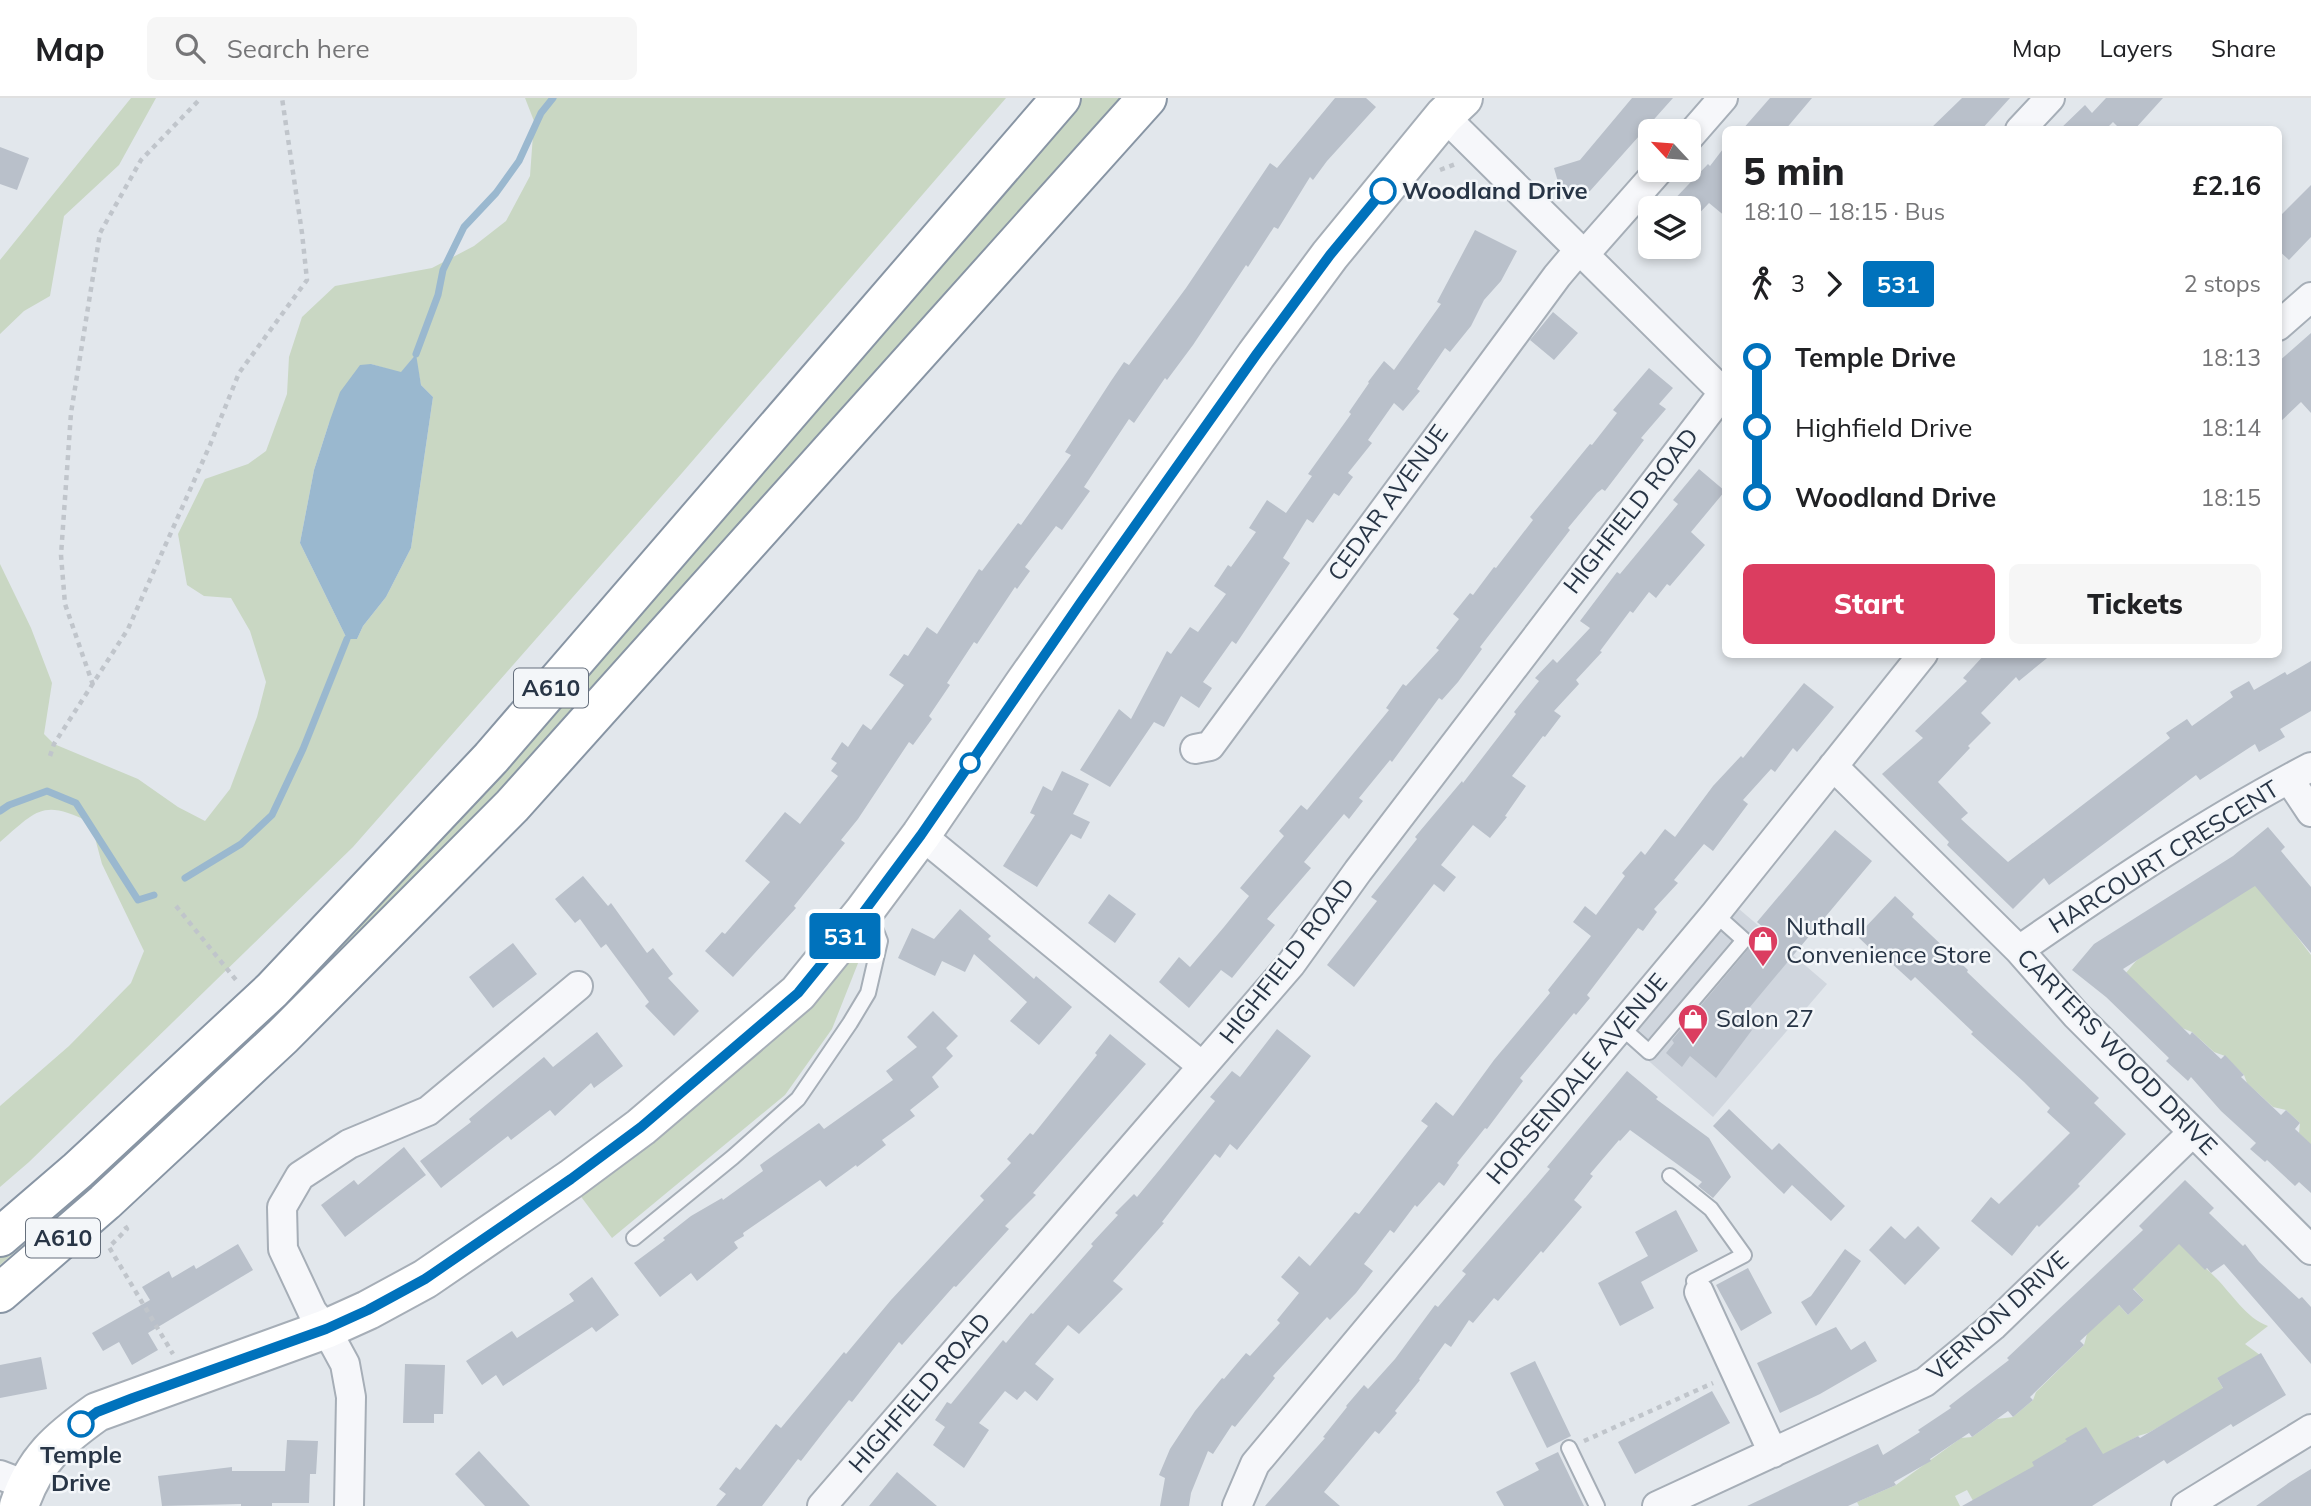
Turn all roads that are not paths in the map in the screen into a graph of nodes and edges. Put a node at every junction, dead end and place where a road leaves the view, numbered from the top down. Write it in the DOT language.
graph roads {
  1 [pos="1061,98"];
  2 [pos="1147,98"];
  3 [pos="1723,98"];
  4 [pos="2050,98"];
  5 [pos="1454,107"];
  6 [pos="1701,123"];
  7 [pos="2024,126"];
  8 [pos="1649,182"];
  9 [pos="1582,252"];
  10 [pos="2311,297"];
  11 [pos="2282,322"];
  12 [pos="1722,392"];
  13 [pos="1722,397"];
  14 [pos="1920,658"];
  15 [pos="1195,749"];
  16 [pos="1833,766"];
  17 [pos="2300,773"];
  18 [pos="2311,812"];
  19 [pos="921,835"];
  20 [pos="867,908"];
  21 [pos="1714,914"];
  22 [pos="2019,950"];
  23 [pos="578,986"];
  24 [pos="1621,1027"];
  25 [pos="1202,1066"];
  26 [pos="2193,1132"];
  27 [pos="1670,1176"];
  28 [pos="0,1237"];
  29 [pos="634,1238"];
  30 [pos="2311,1250"];
  31 [pos="1699,1292"];
  32 [pos="0,1293"];
  33 [pos="326,1329"];
  34 [pos="2311,1429"];
  35 [pos="1569,1448"];
  36 [pos="1773,1453"];
  37 [pos="15,1489"];
  38 [pos="349,1506"];
  39 [pos="822,1506"];
  40 [pos="1237,1506"];
  41 [pos="1597,1506"];
  42 [pos="1657,1506"];
  43 [pos="2186,1506"];
  1 -- 28 [label="main road, A610"];
  2 -- 32 [label="main road, A610"];
  3 -- 6 [label="street"];
  4 -- 7 [label="street"];
  5 -- 9 [label="street"];
  5 -- 19 [label="main road"];
  8 -- 9 [label="street, CEDAR AVENUE"];
  9 -- 12 [label="street"];
  9 -- 15 [label="street, CEDAR AVENUE"];
  10 -- 11 [label="street"];
  13 -- 25 [label="street, HIGHFIELD ROAD"];
  14 -- 16 [label="street, HORSENDALE AVENUE"];
  16 -- 21 [label="street, HORSENDALE AVENUE"];
  16 -- 22 [label="street, CARTERS WOOD DRIVE"];
  17 -- 18 [label="street"];
  17 -- 22 [label="street, HARCOURT CRESCENT"];
  19 -- 20 [label="main road"];
  19 -- 25 [label="street"];
  20 -- 29 [label="lane"];
  20 -- 33 [label="main road"];
  21 -- 24 [label="street, HORSENDALE AVENUE"];
  21 -- 24 [label="lane"];
  22 -- 26 [label="street, CARTERS WOOD DRIVE"];
  23 -- 33 [label="street"];
  24 -- 40 [label="street, HORSENDALE AVENUE"];
  25 -- 39 [label="street, HIGHFIELD ROAD"];
  26 -- 30 [label="street, CARTERS WOOD DRIVE"];
  26 -- 36 [label="street, VERNON DRIVE"];
  27 -- 31 [label="lane"];
  31 -- 36 [label="street"];
  33 -- 37 [label="main road"];
  33 -- 38 [label="street"];
  34 -- 43 [label="street"];
  35 -- 41 [label="lane"];
  36 -- 42 [label="street, VERNON DRIVE"];
}
